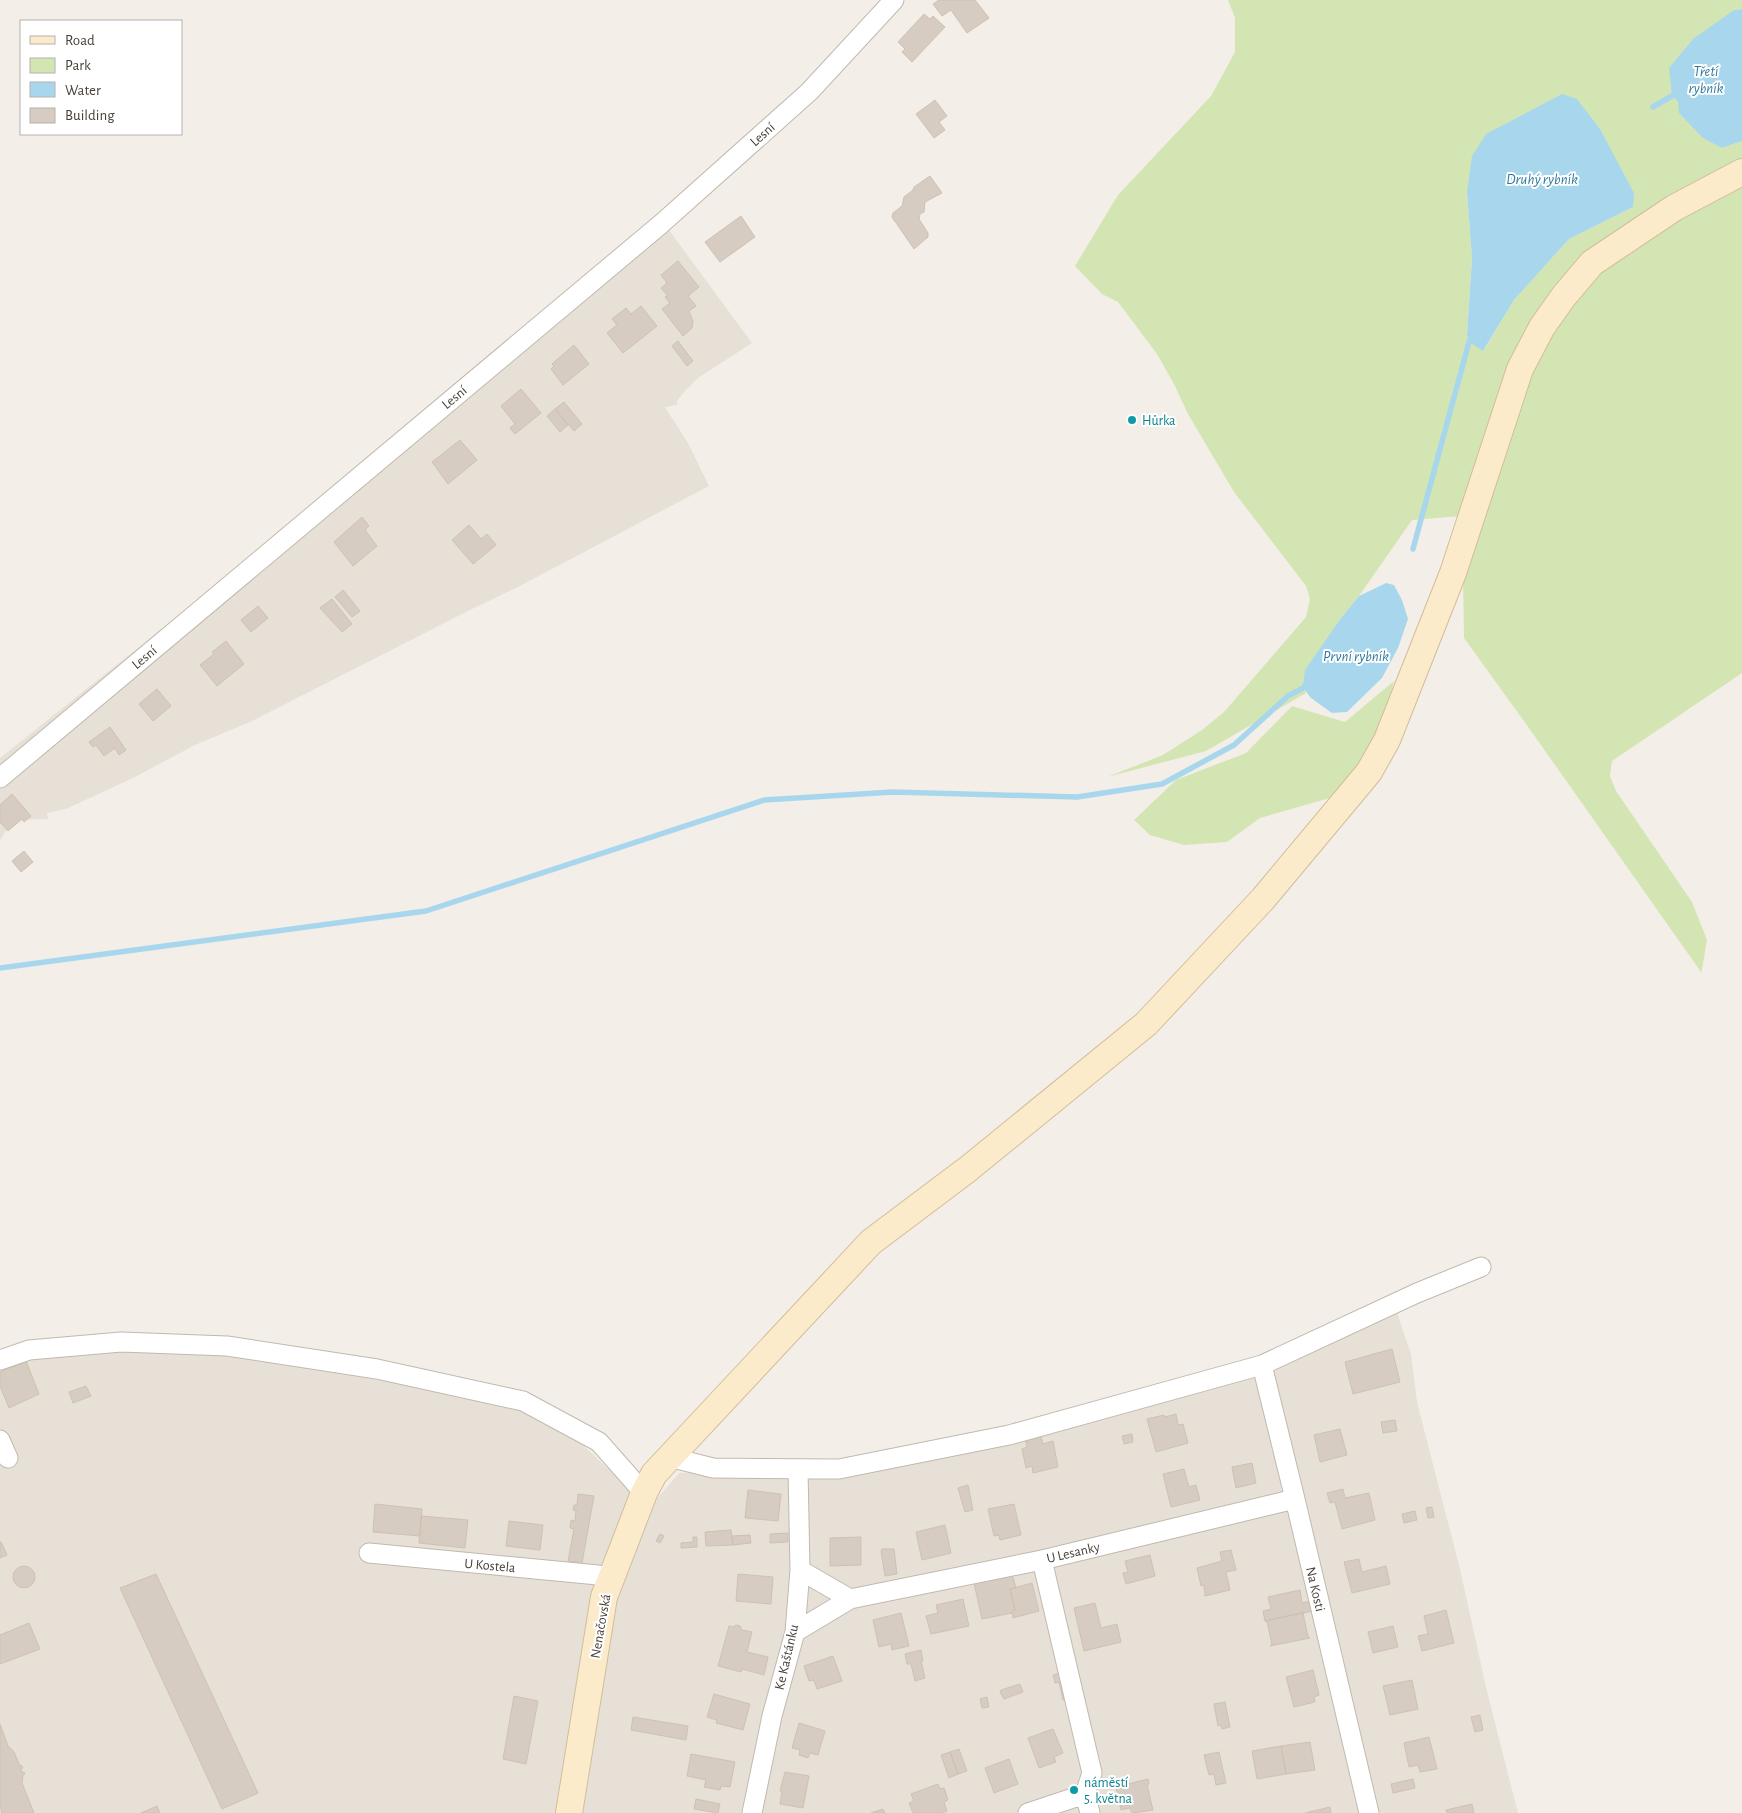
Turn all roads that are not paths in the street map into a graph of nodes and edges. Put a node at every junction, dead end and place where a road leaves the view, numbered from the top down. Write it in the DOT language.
graph roads {
  1 [pos="894,0"];
  2 [pos="1742,172"];
  3 [pos="0,778"];
  4 [pos="1480,1267"];
  5 [pos="0,1360"];
  6 [pos="1262,1365"];
  7 [pos="0,1440"];
  8 [pos="669,1457"];
  9 [pos="8,1458"];
  10 [pos="798,1469"];
  11 [pos="644,1493"];
  12 [pos="1295,1499"];
  13 [pos="369,1553"];
  14 [pos="1042,1560"];
  15 [pos="800,1570"];
  16 [pos="609,1582"];
  17 [pos="850,1599"];
  18 [pos="794,1632"];
  19 [pos="1085,1794"];
  20 [pos="570,1813"];
  21 [pos="752,1813"];
  22 [pos="1030,1813"];
  23 [pos="1090,1813"];
  24 [pos="1369,1813"];
  1 -- 3 [label="street, Lesní"];
  2 -- 8 [label="street, Nenačovská"];
  4 -- 6 [label="street"];
  5 -- 11 [label="street"];
  6 -- 10 [label="street"];
  6 -- 12 [label="street, Na Kosti"];
  7 -- 9 [label="street"];
  8 -- 10 [label="street"];
  8 -- 11 [label="street, Nenačovská"];
  10 -- 15 [label="street, Ke Kaštánku"];
  11 -- 16 [label="street, Nenačovská"];
  12 -- 14 [label="street, U Lesanky"];
  12 -- 24 [label="street, Na Kosti"];
  13 -- 16 [label="street, U Kostela"];
  14 -- 17 [label="street, U Lesanky"];
  14 -- 19 [label="street"];
  15 -- 17 [label="street"];
  15 -- 18 [label="street, Ke Kaštánku"];
  16 -- 20 [label="street, Nenačovská"];
  17 -- 18 [label="street, U Lesanky"];
  18 -- 21 [label="street, Ke Kaštánku"];
  19 -- 22 [label="street"];
  19 -- 23 [label="street"];
}
